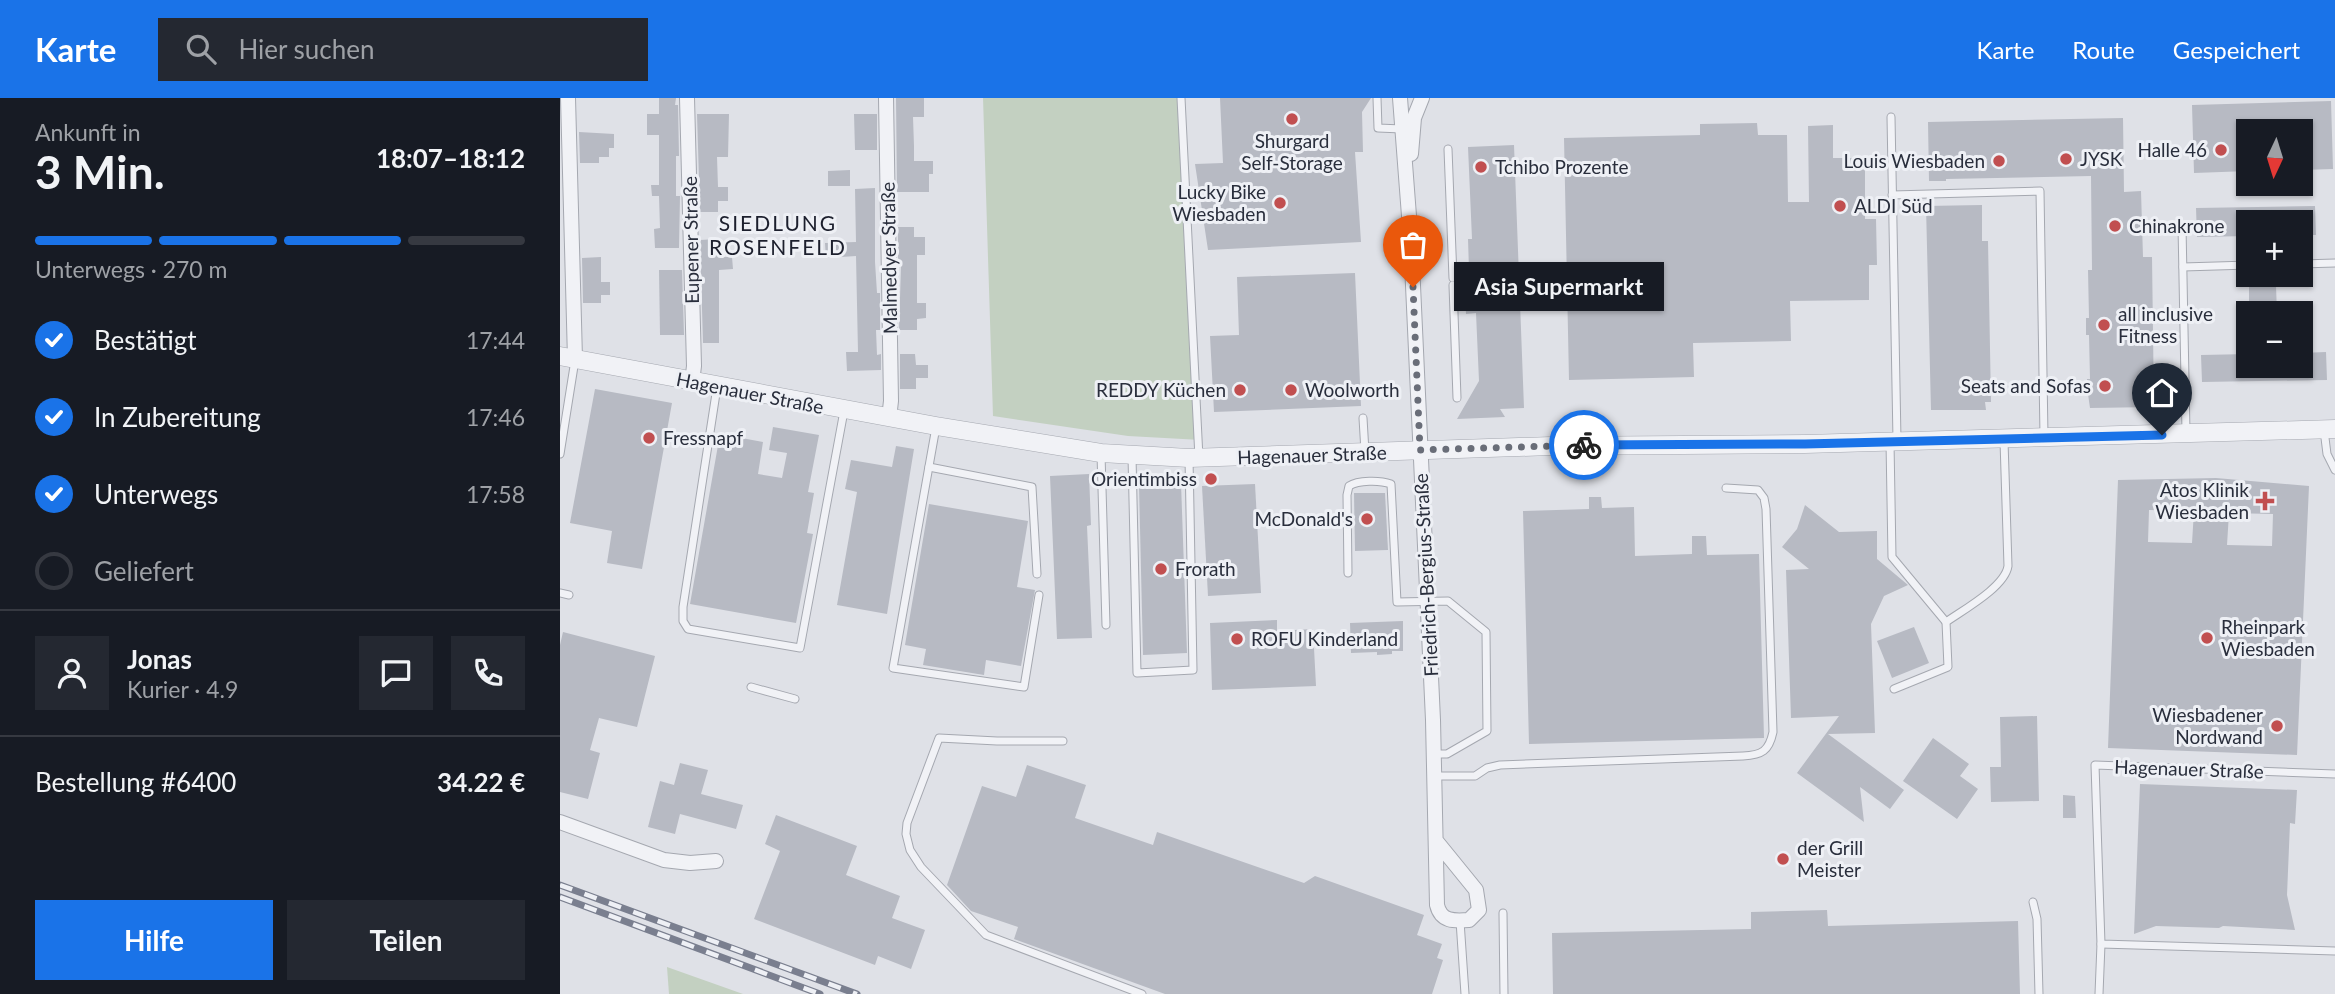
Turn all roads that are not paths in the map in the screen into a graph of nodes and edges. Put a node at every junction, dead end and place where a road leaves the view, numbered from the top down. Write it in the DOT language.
graph roads {
  1 [pos="568,98"];
  2 [pos="687,98"];
  3 [pos="886,98"];
  4 [pos="1181,98"];
  5 [pos="1377,98"];
  6 [pos="1422,98"];
  7 [pos="1403,102"];
  8 [pos="1891,117"];
  9 [pos="1402,129"];
  10 [pos="1448,149"];
  11 [pos="1408,183"];
  12 [pos="1892,195"];
  13 [pos="2182,226"];
  14 [pos="2335,263"];
  15 [pos="2313,264"];
  16 [pos="2236,265"];
  17 [pos="2183,267"];
  18 [pos="567,358"];
  19 [pos="692,382"];
  20 [pos="718,387"];
  21 [pos="1457,398"];
  22 [pos="845,410"];
  23 [pos="889,418"];
  24 [pos="1363,418"];
  25 [pos="936,426"];
  26 [pos="2329,429"];
  27 [pos="2186,434"];
  28 [pos="2044,437"];
  29 [pos="2004,438"];
  30 [pos="1894,441"];
  31 [pos="1420,450"];
  32 [pos="560,453"];
  33 [pos="1101,453"];
  34 [pos="1365,454"];
  35 [pos="1132,456"];
  36 [pos="1194,458"];
  37 [pos="929,467"];
  38 [pos="2335,470"];
  39 [pos="1726,488"];
  40 [pos="1348,573"];
  41 [pos="1037,574"];
  42 [pos="560,593"];
  43 [pos="569,595"];
  44 [pos="1039,595"];
  45 [pos="1427,602"];
  46 [pos="1946,622"];
  47 [pos="1106,625"];
  48 [pos="751,687"];
  49 [pos="1894,689"];
  50 [pos="795,699"];
  51 [pos="1063,741"];
  52 [pos="1434,754"];
  53 [pos="2335,775"];
  54 [pos="1435,776"];
  55 [pos="560,822"];
  56 [pos="1437,842"];
  57 [pos="716,861"];
  58 [pos="2034,902"];
  59 [pos="1503,913"];
  60 [pos="1460,921"];
  61 [pos="2101,944"];
  62 [pos="2335,951"];
  63 [pos="1142,994"];
  64 [pos="1465,994"];
  65 [pos="1504,994"];
  66 [pos="2039,994"];
  67 [pos="2099,994"];
  1 -- 18 [label="street"];
  2 -- 19 [label="street, Eupener Straße"];
  3 -- 23 [label="street, Malmedyer Straße"];
  4 -- 36 [label="lane"];
  5 -- 9 [label="lane"];
  6 -- 11 [label="street, Friedrich-Bergius-Straße"];
  7 -- 9 [label="street, Friedrich-Bergius-Straße"];
  8 -- 12 [label="lane"];
  9 -- 11 [label="street, Friedrich-Bergius-Straße"];
  10 -- 21 [label="lane"];
  11 -- 31 [label="street, Friedrich-Bergius-Straße"];
  12 -- 28 [label="lane"];
  12 -- 30 [label="lane"];
  13 -- 17 [label="lane"];
  14 -- 15 [label="lane"];
  16 -- 17 [label="lane"];
  17 -- 27 [label="lane"];
  18 -- 19 [label="street, Hagenauer Straße"];
  18 -- 32 [label="lane"];
  19 -- 20 [label="street, Hagenauer Straße"];
  20 -- 22 [label="street, Hagenauer Straße"];
  20 -- 22 [label="lane"];
  22 -- 23 [label="street, Hagenauer Straße"];
  23 -- 25 [label="street, Hagenauer Straße"];
  24 -- 34 [label="lane"];
  25 -- 33 [label="street, Hagenauer Straße"];
  25 -- 37 [label="lane"];
  26 -- 27 [label="street, Hagenauer Straße"];
  26 -- 38 [label="lane, Hagenauer Straße"];
  27 -- 28 [label="street, Hagenauer Straße"];
  28 -- 29 [label="street, Hagenauer Straße"];
  29 -- 30 [label="street, Hagenauer Straße"];
  29 -- 46 [label="lane"];
  30 -- 31 [label="street, Hagenauer Straße"];
  30 -- 46 [label="lane"];
  31 -- 34 [label="street, Hagenauer Straße"];
  31 -- 45 [label="street, Friedrich-Bergius-Straße"];
  33 -- 35 [label="street, Hagenauer Straße"];
  33 -- 47 [label="lane"];
  34 -- 36 [label="street, Hagenauer Straße"];
  35 -- 36 [label="street, Hagenauer Straße"];
  35 -- 36 [label="lane"];
  37 -- 41 [label="lane"];
  37 -- 44 [label="lane"];
  39 -- 54 [label="lane"];
  40 -- 45 [label="lane"];
  42 -- 43 [label="lane"];
  45 -- 52 [label="street, Friedrich-Bergius-Straße"];
  45 -- 52 [label="lane"];
  46 -- 49 [label="lane"];
  48 -- 50 [label="lane"];
  51 -- 63 [label="lane"];
  52 -- 54 [label="street, Friedrich-Bergius-Straße"];
  53 -- 61 [label="lane, Hagenauer Straße"];
  54 -- 56 [label="street, Friedrich-Bergius-Straße"];
  55 -- 57 [label="street"];
  56 -- 60 [label="street, Friedrich-Bergius-Straße"];
  56 -- 60 [label="street"];
  58 -- 66 [label="lane"];
  59 -- 65 [label="lane"];
  60 -- 64 [label="lane"];
  61 -- 62 [label="lane"];
  61 -- 67 [label="lane, Hagenauer Straße"];
}
